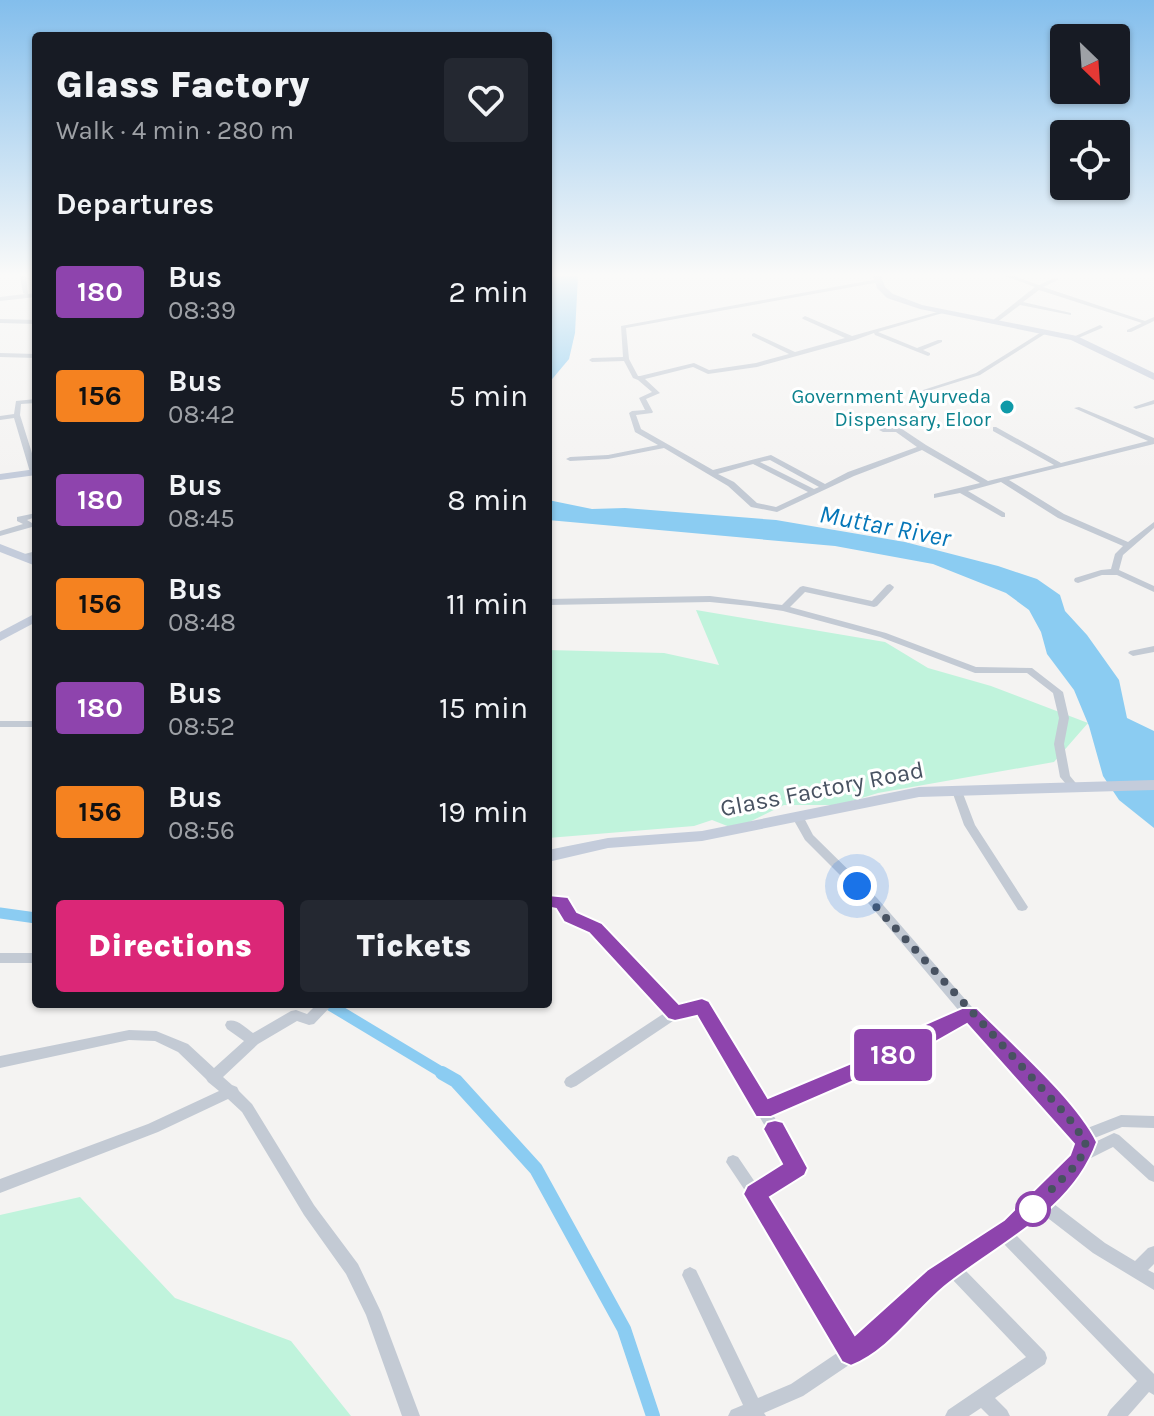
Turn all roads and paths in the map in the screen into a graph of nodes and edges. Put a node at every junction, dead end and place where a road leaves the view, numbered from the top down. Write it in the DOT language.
graph roads {
  1 [pos="624,342"];
  2 [pos="769,342"];
  3 [pos="842,342"];
  4 [pos="897,342"];
  5 [pos="937,342"];
  6 [pos="1029,342"];
  7 [pos="1083,342"];
  8 [pos="917,350"];
  9 [pos="928,354"];
  10 [pos="0,355"];
  11 [pos="797,355"];
  12 [pos="32,356"];
  13 [pos="626,359"];
  14 [pos="592,360"];
  15 [pos="1154,367"];
  16 [pos="1143,371"];
  17 [pos="1154,377"];
  18 [pos="640,378"];
  19 [pos="923,391"];
  20 [pos="32,401"];
  21 [pos="1154,402"];
  22 [pos="1136,407"];
  23 [pos="1077,408"];
  24 [pos="17,415"];
  25 [pos="0,418"];
  26 [pos="996,429"];
  27 [pos="883,430"];
  28 [pos="1154,442"];
  29 [pos="665,445"];
  30 [pos="923,447"];
  31 [pos="570,459"];
  32 [pos="32,462"];
  33 [pos="754,462"];
  34 [pos="1058,464"];
  35 [pos="32,472"];
  36 [pos="712,473"];
  37 [pos="0,477"];
  38 [pos="1001,479"];
  39 [pos="986,483"];
  40 [pos="823,486"];
  41 [pos="961,490"];
  42 [pos="812,491"];
  43 [pos="937,496"];
  44 [pos="1002,515"];
  45 [pos="32,516"];
  46 [pos="1154,524"];
  47 [pos="0,534"];
  48 [pos="1140,535"];
  49 [pos="1154,540"];
  50 [pos="1128,545"];
  51 [pos="0,548"];
  52 [pos="32,558"];
  53 [pos="1115,570"];
  54 [pos="1078,580"];
  55 [pos="890,587"];
  56 [pos="1154,589"];
  57 [pos="552,600"];
  58 [pos="784,608"];
  59 [pos="32,619"];
  60 [pos="0,637"];
  61 [pos="1154,649"];
  62 [pos="1133,653"];
  63 [pos="0,724"];
  64 [pos="32,724"];
  65 [pos="1154,785"];
  66 [pos="1082,788"];
  67 [pos="957,791"];
  68 [pos="798,817"];
  69 [pos="552,855"];
  70 [pos="552,902"];
  71 [pos="1022,907"];
  72 [pos="0,958"];
  73 [pos="32,958"];
  74 [pos="322,1008"];
  75 [pos="675,1013"];
  76 [pos="970,1013"];
  77 [pos="232,1025"];
  78 [pos="253,1040"];
  79 [pos="0,1062"];
  80 [pos="213,1078"];
  81 [pos="571,1082"];
  82 [pos="232,1091"];
  83 [pos="764,1110"];
  84 [pos="1154,1122"];
  85 [pos="1082,1137"];
  86 [pos="1081,1156"];
  87 [pos="733,1162"];
  88 [pos="1154,1175"];
  89 [pos="0,1186"];
  90 [pos="755,1194"];
  91 [pos="1040,1203"];
  92 [pos="1004,1234"];
  93 [pos="1154,1253"];
  94 [pos="952,1268"];
  95 [pos="1137,1270"];
  96 [pos="690,1275"];
  97 [pos="1154,1282"];
  98 [pos="851,1353"];
  99 [pos="1152,1383"];
  100 [pos="982,1397"];
  101 [pos="749,1414"];
  102 [pos="411,1416"];
  103 [pos="954,1416"];
  104 [pos="1001,1416"];
  105 [pos="1116,1416"];
  1 -- 13 [label="street"];
  2 -- 11 [label="street"];
  3 -- 11 [label="street"];
  4 -- 8 [label="street"];
  5 -- 8 [label="street"];
  6 -- 19 [label="street"];
  7 -- 16 [label="main road"];
  8 -- 9 [label="street"];
  10 -- 12 [label="street"];
  11 -- 18 [label="street"];
  13 -- 14 [label="street"];
  13 -- 18 [label="street"];
  15 -- 16 [label="street"];
  16 -- 17 [label="main road"];
  18 -- 29 [label="street"];
  20 -- 24 [label="street"];
  21 -- 22 [label="street"];
  23 -- 28 [label="street"];
  24 -- 25 [label="street"];
  24 -- 32 [label="street"];
  26 -- 34 [label="street"];
  27 -- 30 [label="street"];
  28 -- 34 [label="street"];
  29 -- 31 [label="street"];
  29 -- 36 [label="street"];
  30 -- 39 [label="street"];
  30 -- 40 [label="street"];
  33 -- 36 [label="street"];
  33 -- 40 [label="street"];
  33 -- 42 [label="street"];
  34 -- 38 [label="street"];
  35 -- 37 [label="main road"];
  36 -- 42 [label="street"];
  38 -- 39 [label="street"];
  38 -- 50 [label="street"];
  39 -- 41 [label="street"];
  40 -- 42 [label="street"];
  41 -- 43 [label="street"];
  41 -- 44 [label="street"];
  45 -- 47 [label="street"];
  46 -- 48 [label="street"];
  48 -- 49 [label="street"];
  48 -- 50 [label="street"];
  50 -- 53 [label="street"];
  51 -- 52 [label="main road"];
  53 -- 54 [label="street"];
  53 -- 56 [label="street"];
  55 -- 58 [label="street"];
  57 -- 58 [label="street"];
  58 -- 66 [label="street"];
  59 -- 60 [label="main road"];
  61 -- 62 [label="street"];
  63 -- 64 [label="street"];
  65 -- 66 [label="main road, Glass Factory Road"];
  66 -- 67 [label="main road, Glass Factory Road"];
  67 -- 68 [label="main road, Glass Factory Road"];
  67 -- 71 [label="street"];
  68 -- 69 [label="main road, Glass Factory Road"];
  68 -- 76 [label="street"];
  70 -- 75 [label="street"];
  72 -- 73 [label="street"];
  74 -- 78 [label="street"];
  75 -- 81 [label="street"];
  75 -- 83 [label="street"];
  76 -- 83 [label="street"];
  76 -- 85 [label="street"];
  77 -- 78 [label="street"];
  78 -- 80 [label="street"];
  79 -- 80 [label="street"];
  80 -- 82 [label="street"];
  82 -- 89 [label="street"];
  82 -- 102 [label="street"];
  83 -- 90 [label="street"];
  84 -- 85 [label="street"];
  85 -- 86 [label="street"];
  86 -- 88 [label="street"];
  86 -- 91 [label="street"];
  87 -- 90 [label="street"];
  90 -- 98 [label="street"];
  91 -- 92 [label="street"];
  91 -- 95 [label="street"];
  92 -- 94 [label="street"];
  92 -- 99 [label="street"];
  93 -- 95 [label="street"];
  94 -- 98 [label="street"];
  94 -- 100 [label="street"];
  95 -- 97 [label="street"];
  96 -- 101 [label="street"];
  98 -- 101 [label="street"];
  99 -- 105 [label="street"];
  100 -- 103 [label="street"];
  100 -- 104 [label="street"];
}
